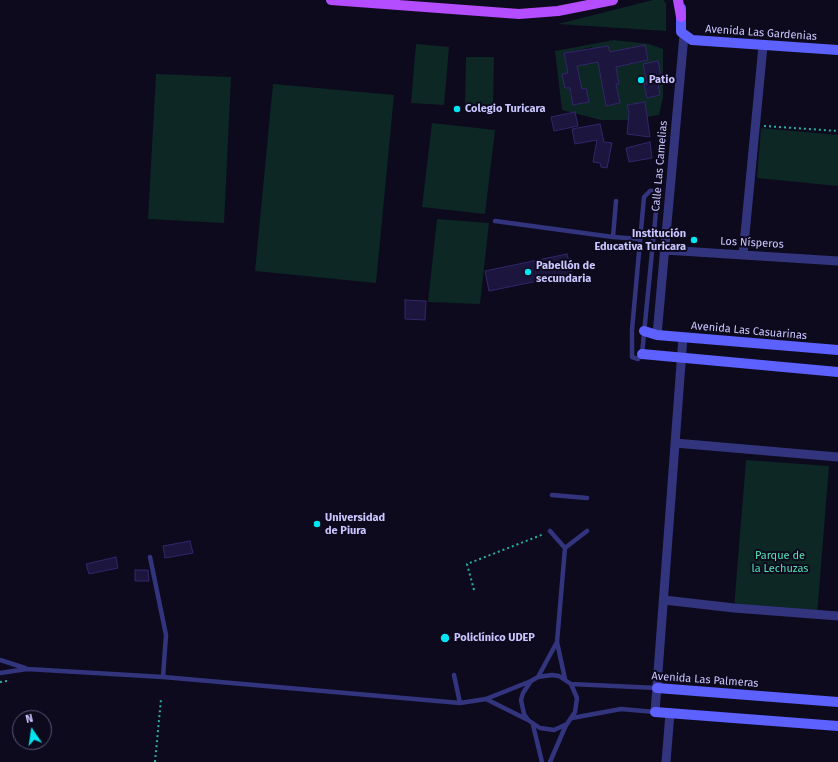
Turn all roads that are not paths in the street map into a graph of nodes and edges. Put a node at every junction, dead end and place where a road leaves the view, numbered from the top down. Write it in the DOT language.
graph roads {
  1 [pos="331,0"];
  2 [pos="613,0"];
  3 [pos="678,0"];
  4 [pos="682,0"];
  5 [pos="681,17"];
  6 [pos="684,35"];
  7 [pos="763,46"];
  8 [pos="838,50"];
  9 [pos="616,201"];
  10 [pos="495,221"];
  11 [pos="613,236"];
  12 [pos="640,238"];
  13 [pos="665,250"];
  14 [pos="743,255"];
  15 [pos="838,261"];
  16 [pos="644,331"];
  17 [pos="658,335"];
  18 [pos="683,337"];
  19 [pos="838,350"];
  20 [pos="642,354"];
  21 [pos="681,359"];
  22 [pos="838,372"];
  23 [pos="675,443"];
  24 [pos="838,457"];
  25 [pos="552,495"];
  26 [pos="587,498"];
  27 [pos="550,531"];
  28 [pos="587,531"];
  29 [pos="565,548"];
  30 [pos="150,557"];
  31 [pos="664,600"];
  32 [pos="838,616"];
  33 [pos="557,642"];
  34 [pos="0,660"];
  35 [pos="27,669"];
  36 [pos="0,673"];
  37 [pos="454,675"];
  38 [pos="163,677"];
  39 [pos="538,677"];
  40 [pos="565,679"];
  41 [pos="531,681"];
  42 [pos="571,684"];
  43 [pos="657,688"];
  44 [pos="486,699"];
  45 [pos="838,702"];
  46 [pos="460,703"];
  47 [pos="655,712"];
  48 [pos="670,713"];
  49 [pos="572,718"];
  50 [pos="528,720"];
  51 [pos="567,724"];
  52 [pos="533,725"];
  53 [pos="838,726"];
  54 [pos="542,762"];
  55 [pos="550,762"];
  56 [pos="666,762"];
  1 -- 2 [label="main road"];
  3 -- 5 [label="main road"];
  4 -- 5 [label="street, Calle Las Camelias"];
  5 -- 6 [label="street, Calle Las Camelias"];
  6 -- 7 [label="street, Avenida Las Gardenias"];
  6 -- 13 [label="street, Calle Las Camelias"];
  7 -- 8 [label="street, Avenida Las Gardenias"];
  7 -- 14 [label="street"];
  9 -- 11 [label="lane"];
  10 -- 11 [label="lane"];
  11 -- 12 [label="lane"];
  12 -- 16 [label="lane"];
  12 -- 20 [label="lane"];
  13 -- 14 [label="street, Los Nísperos"];
  13 -- 17 [label="street, Calle Las Camelias"];
  14 -- 15 [label="street, Los Nísperos"];
  16 -- 17 [label="street, Avenida Las Casuarinas"];
  16 -- 20 [label="lane"];
  17 -- 18 [label="street, Avenida Las Casuarinas"];
  18 -- 19 [label="street, Avenida Las Casuarinas"];
  18 -- 21 [label="street"];
  20 -- 21 [label="street"];
  21 -- 22 [label="street"];
  21 -- 23 [label="street"];
  23 -- 24 [label="street"];
  23 -- 31 [label="street"];
  25 -- 26 [label="lane"];
  27 -- 29 [label="lane"];
  28 -- 29 [label="lane"];
  29 -- 33 [label="lane"];
  30 -- 38 [label="lane"];
  31 -- 32 [label="street"];
  31 -- 43 [label="street"];
  33 -- 39 [label="lane"];
  33 -- 40 [label="lane"];
  34 -- 35 [label="lane"];
  35 -- 36 [label="lane"];
  35 -- 38 [label="lane"];
  37 -- 46 [label="lane"];
  38 -- 46 [label="lane"];
  39 -- 40 [label="lane"];
  39 -- 41 [label="lane"];
  40 -- 42 [label="lane"];
  41 -- 44 [label="lane"];
  41 -- 50 [label="lane"];
  42 -- 43 [label="lane, Avenida Las Palmeras"];
  42 -- 49 [label="lane"];
  43 -- 45 [label="street, Avenida Las Palmeras"];
  43 -- 47 [label="street"];
  44 -- 46 [label="lane"];
  44 -- 50 [label="lane"];
  47 -- 48 [label="street"];
  47 -- 49 [label="lane"];
  48 -- 53 [label="street"];
  48 -- 56 [label="street"];
  49 -- 51 [label="lane"];
  50 -- 52 [label="lane"];
  51 -- 52 [label="lane"];
  51 -- 55 [label="lane"];
  52 -- 54 [label="lane"];
}
